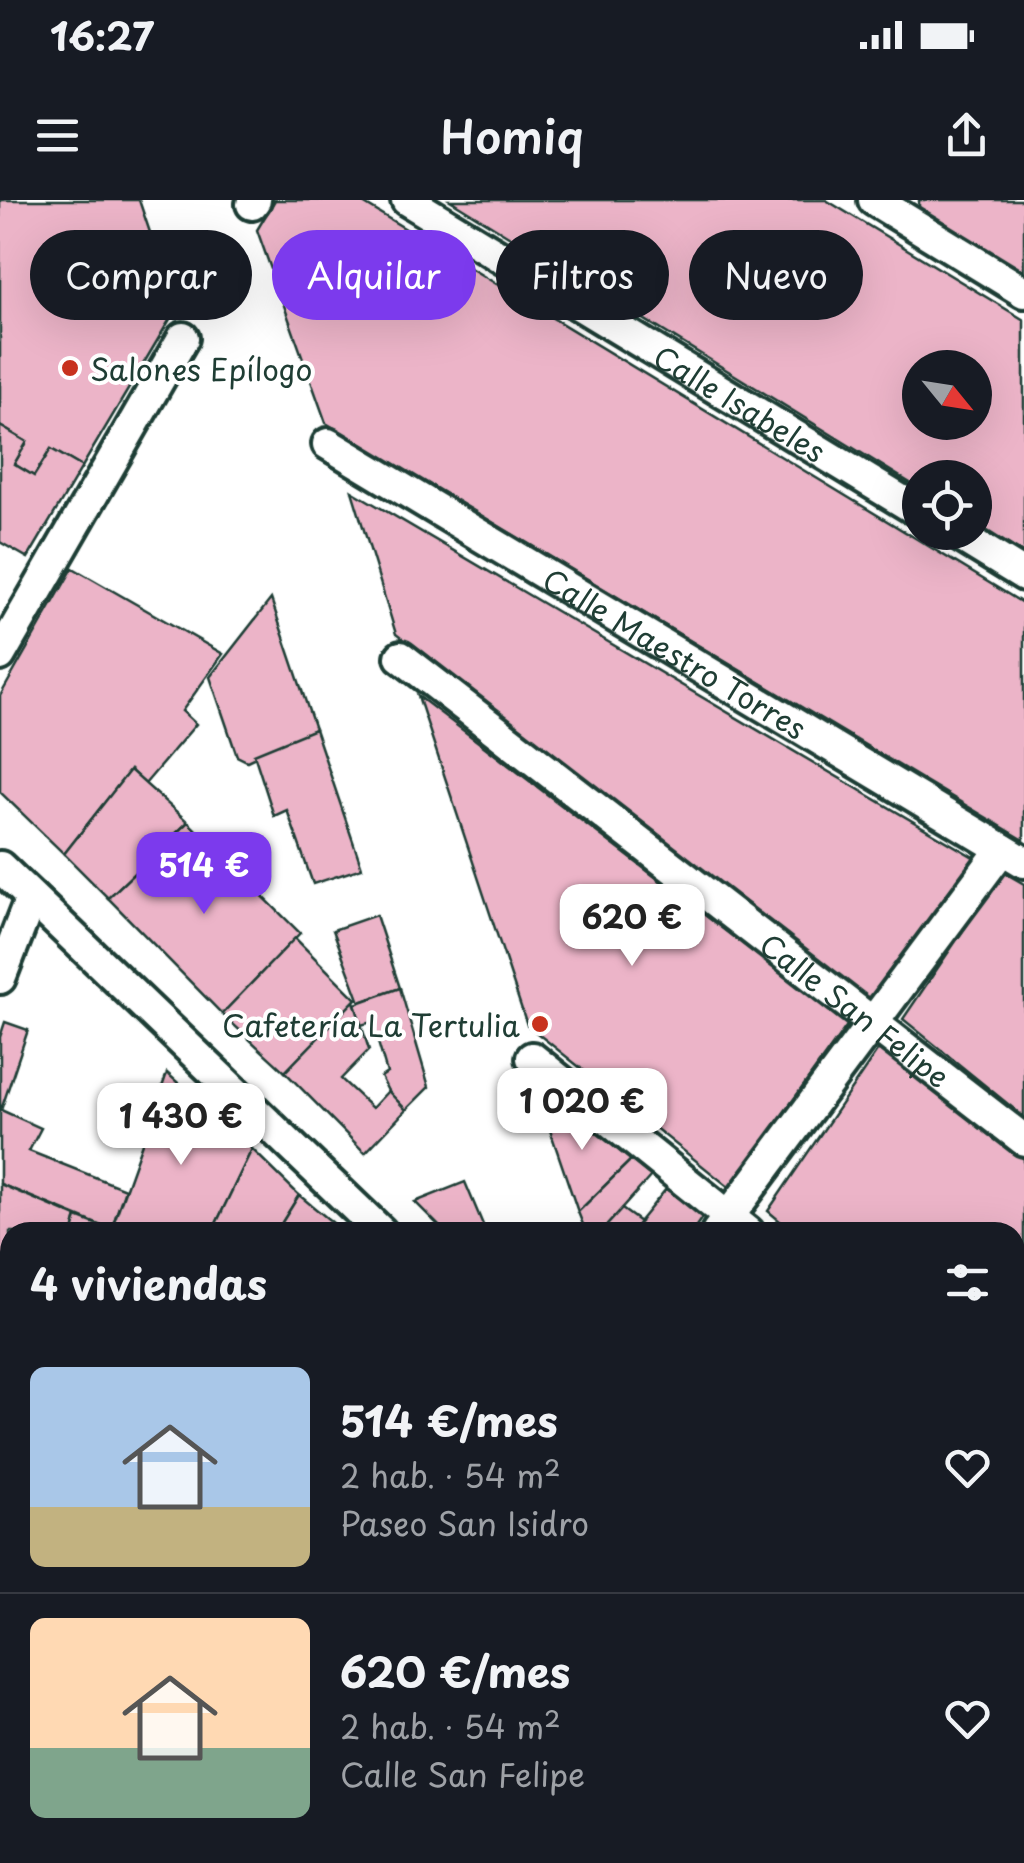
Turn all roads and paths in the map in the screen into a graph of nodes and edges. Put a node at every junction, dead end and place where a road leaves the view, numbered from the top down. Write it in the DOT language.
graph roads {
  1 [pos="407,200"];
  2 [pos="891,205"];
  3 [pos="1024,292"];
  4 [pos="183,338"];
  5 [pos="328,444"];
  6 [pos="902,501"];
  7 [pos="983,550"];
  8 [pos="1024,576"];
  9 [pos="0,655"];
  10 [pos="401,657"];
  11 [pos="1013,855"];
  12 [pos="0,868"];
  13 [pos="31,898"];
  14 [pos="0,978"];
  15 [pos="874,1022"];
  16 [pos="532,1058"];
  17 [pos="1024,1140"];
  18 [pos="371,1222"];
  19 [pos="725,1222"];
  20 [pos="734,1222"];
  1 -- 6 [label="street, Calle Isabeles"];
  2 -- 3 [label="street"];
  4 -- 9 [label="street"];
  5 -- 11 [label="street, Calle Maestro Torres"];
  7 -- 8 [label="street"];
  10 -- 15 [label="street, Calle San Felipe"];
  11 -- 15 [label="street"];
  12 -- 13 [label="street"];
  13 -- 14 [label="street"];
  13 -- 18 [label="street"];
  15 -- 17 [label="street, Calle San Felipe"];
  15 -- 20 [label="street"];
  16 -- 19 [label="street"];
}
